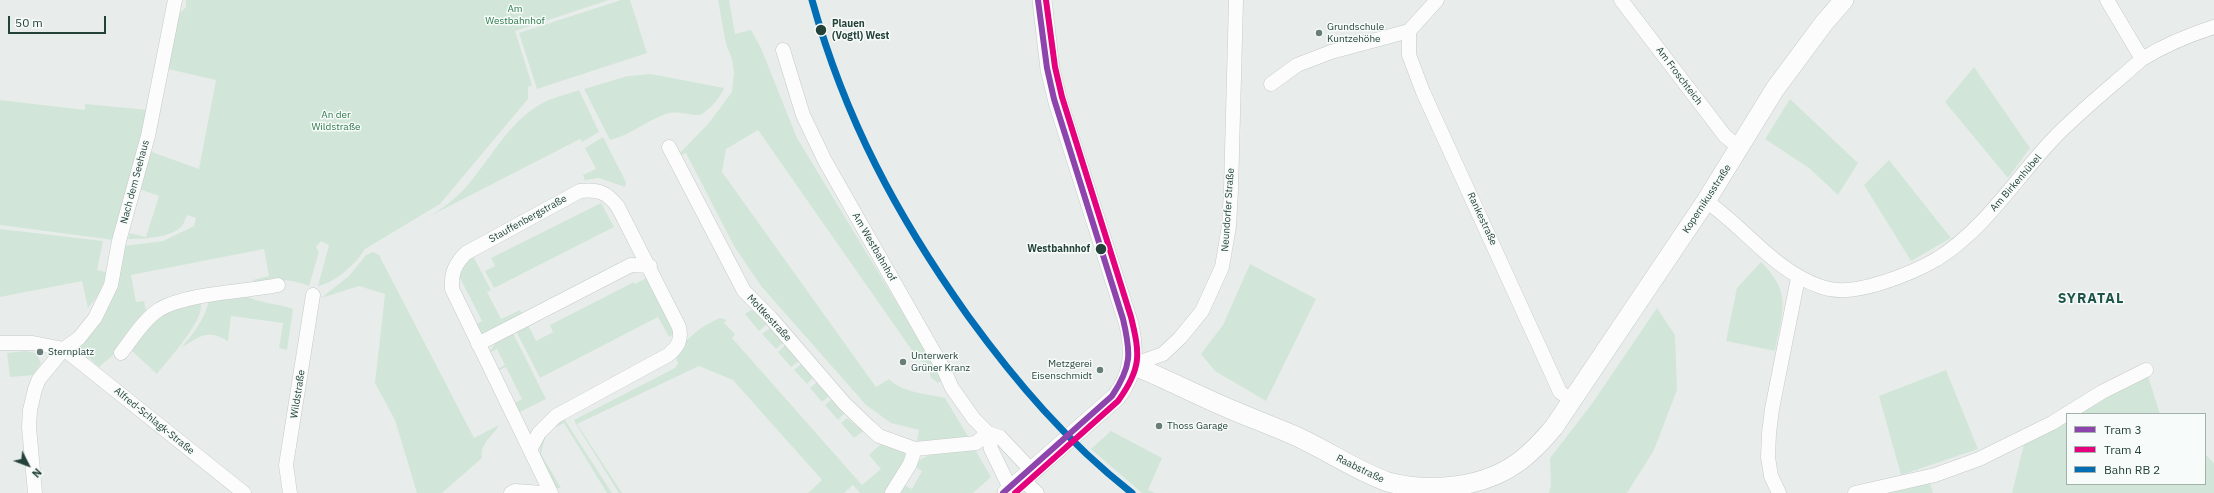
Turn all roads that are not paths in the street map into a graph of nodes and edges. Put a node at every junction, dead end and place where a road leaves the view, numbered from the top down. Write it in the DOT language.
graph roads {
  1 [pos="175,0"];
  2 [pos="1042,0"];
  3 [pos="1236,0"];
  4 [pos="1437,0"];
  5 [pos="1622,0"];
  6 [pos="1844,0"];
  7 [pos="2107,0"];
  8 [pos="2214,27"];
  9 [pos="1409,30"];
  10 [pos="783,50"];
  11 [pos="2142,60"];
  12 [pos="1271,84"];
  13 [pos="669,147"];
  14 [pos="1740,148"];
  15 [pos="1706,201"];
  16 [pos="650,266"];
  17 [pos="1798,278"];
  18 [pos="278,285"];
  19 [pos="313,295"];
  20 [pos="0,343"];
  21 [pos="478,344"];
  22 [pos="64,349"];
  23 [pos="121,353"];
  24 [pos="1132,365"];
  25 [pos="2146,370"];
  26 [pos="1572,401"];
  27 [pos="2068,413"];
  28 [pos="2066,414"];
  29 [pos="988,433"];
  30 [pos="531,448"];
  31 [pos="915,449"];
  32 [pos="1023,479"];
  33 [pos="35,493"];
  34 [pos="244,493"];
  35 [pos="290,493"];
  36 [pos="511,493"];
  37 [pos="542,493"];
  38 [pos="551,493"];
  39 [pos="892,493"];
  40 [pos="1037,493"];
  41 [pos="1779,493"];
  42 [pos="1855,493"];
  1 -- 22 [label="street, Nach dem Seehaus"];
  2 -- 24 [label="street"];
  3 -- 24 [label="street, Neundorfer Straße"];
  4 -- 9 [label="street"];
  5 -- 14 [label="street, Am Froschteich"];
  6 -- 14 [label="street, Kopernikusstraße"];
  7 -- 11 [label="street"];
  8 -- 11 [label="street, Am Birkenhübel"];
  9 -- 12 [label="street"];
  9 -- 26 [label="street, Rankestraße"];
  10 -- 29 [label="street, Am Westbahnhof"];
  11 -- 17 [label="street, Am Birkenhübel"];
  13 -- 31 [label="street, Moltkestraße"];
  14 -- 15 [label="street, Kopernikusstraße"];
  15 -- 17 [label="street, Am Birkenhübel"];
  15 -- 26 [label="street, Kopernikusstraße"];
  16 -- 21 [label="street"];
  16 -- 21 [label="street, Stauffenbergstraße"];
  16 -- 30 [label="street, Stauffenbergstraße"];
  17 -- 41 [label="street"];
  18 -- 23 [label="street"];
  19 -- 35 [label="street, Wildstraße"];
  20 -- 22 [label="street"];
  21 -- 30 [label="street, Stauffenbergstraße"];
  22 -- 33 [label="street, Nach dem Seehaus"];
  22 -- 34 [label="street, Alfred-Schlagk-Straße"];
  24 -- 26 [label="street, Raabstraße"];
  24 -- 32 [label="street"];
  25 -- 27 [label="street"];
  28 -- 42 [label="street"];
  29 -- 31 [label="street, Moltkestraße"];
  29 -- 32 [label="street"];
  29 -- 32 [label="street, Am Westbahnhof"];
  30 -- 38 [label="street, Stauffenbergstraße"];
  31 -- 39 [label="street"];
  32 -- 40 [label="street, Am Westbahnhof"];
  36 -- 37 [label="street"];
}
